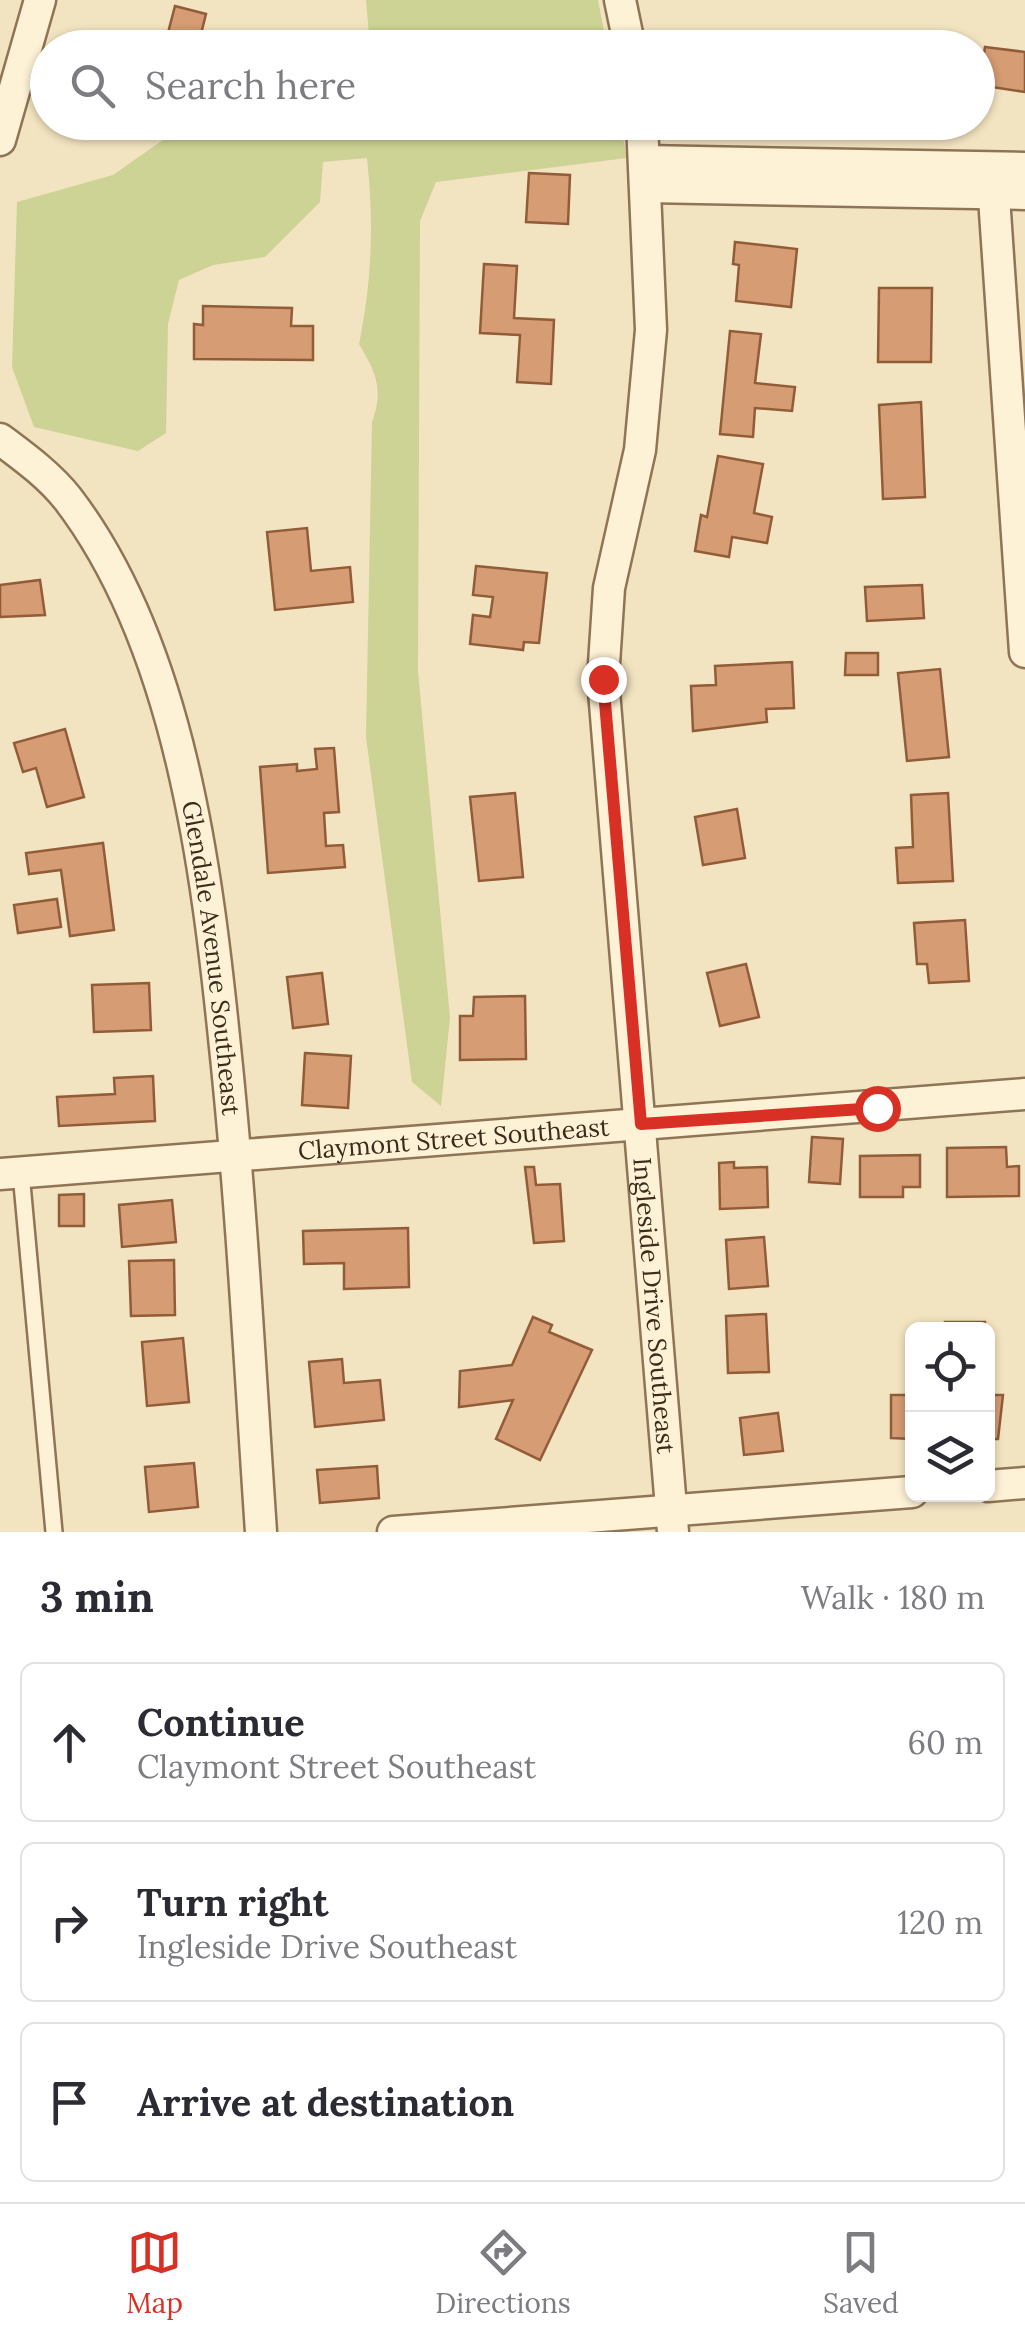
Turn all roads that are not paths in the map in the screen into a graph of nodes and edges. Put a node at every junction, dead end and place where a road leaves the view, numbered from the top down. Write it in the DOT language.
graph roads {
  1 [pos="40,0"];
  2 [pos="620,0"];
  3 [pos="31,30"];
  4 [pos="626,30"];
  5 [pos="30,35"];
  6 [pos="0,140"];
  7 [pos="643,140"];
  8 [pos="1025,168"];
  9 [pos="646,174"];
  10 [pos="993,181"];
  11 [pos="1025,194"];
  12 [pos="0,439"];
  13 [pos="1025,652"];
  14 [pos="1025,1094"];
  15 [pos="641,1124"];
  16 [pos="236,1155"];
  17 [pos="11,1174"];
  18 [pos="1025,1483"];
  19 [pos="995,1485"];
  20 [pos="905,1493"];
  21 [pos="672,1521"];
  22 [pos="54,1532"];
  23 [pos="261,1532"];
  24 [pos="393,1532"];
  1 -- 3 [label="street"];
  2 -- 4 [label="street"];
  5 -- 6 [label="street"];
  7 -- 9 [label="street, Ingleside Drive Southeast"];
  8 -- 10 [label="street"];
  9 -- 10 [label="street"];
  9 -- 15 [label="street, Ingleside Drive Southeast"];
  10 -- 11 [label="street"];
  10 -- 13 [label="street"];
  12 -- 16 [label="street, Glendale Avenue Southeast"];
  14 -- 15 [label="street, Claymont Street Southeast"];
  15 -- 16 [label="street, Claymont Street Southeast"];
  15 -- 21 [label="street, Ingleside Drive Southeast"];
  16 -- 17 [label="street, Claymont Street Southeast"];
  16 -- 23 [label="street, Glendale Avenue Southeast"];
  17 -- 22 [label="lane"];
  18 -- 19 [label="street"];
  20 -- 21 [label="street"];
  21 -- 24 [label="street"];
}
